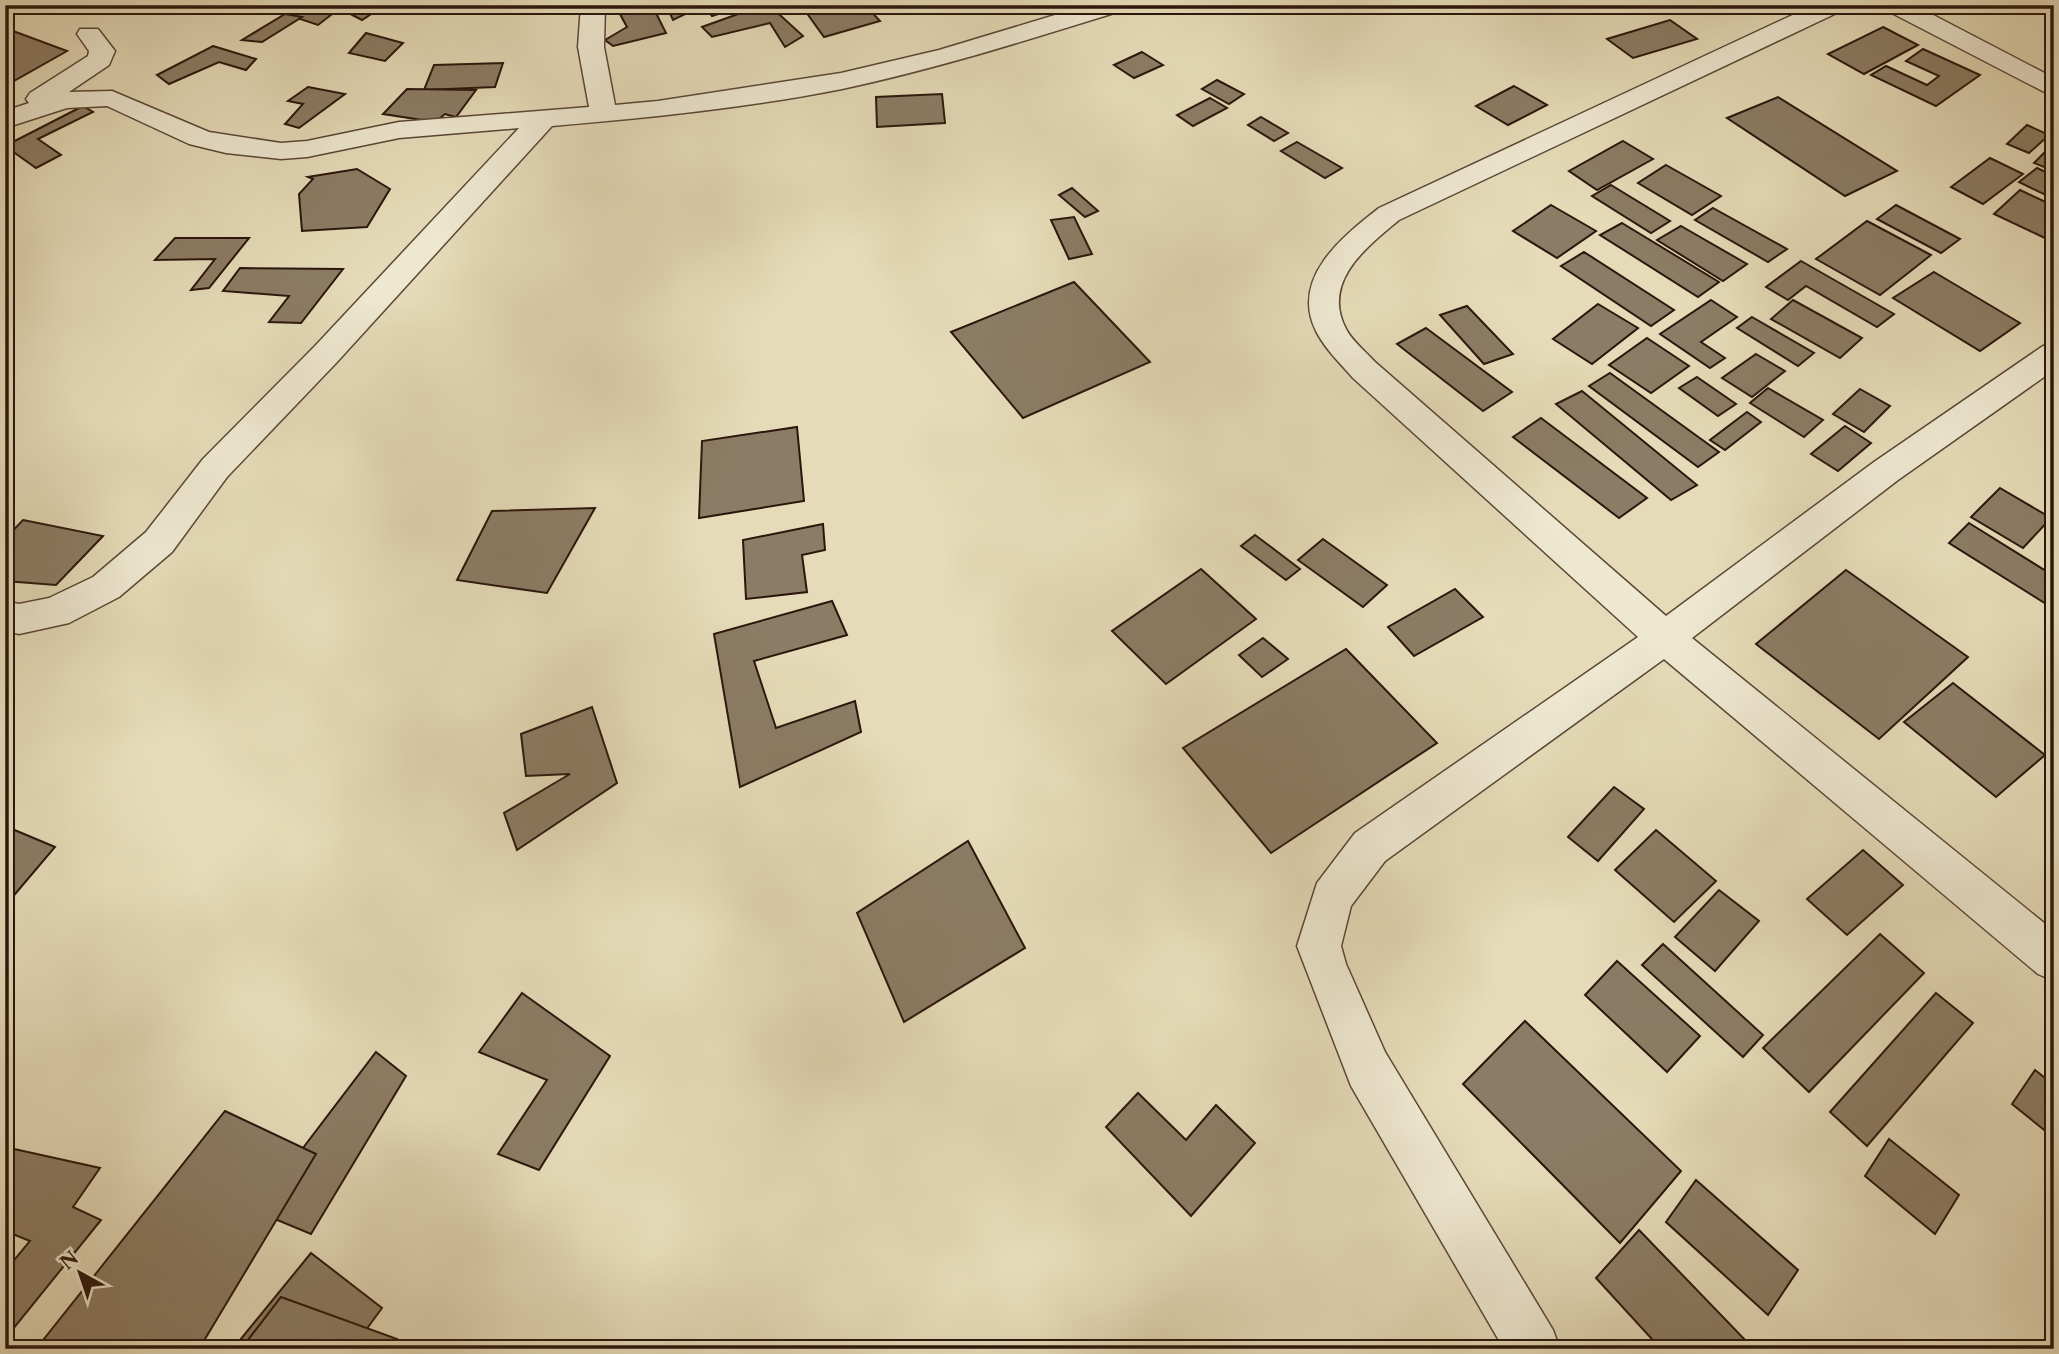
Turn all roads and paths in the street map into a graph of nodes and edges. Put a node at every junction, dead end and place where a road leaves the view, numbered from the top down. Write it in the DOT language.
graph roads {
  1 [pos="593,5"];
  2 [pos="1115,5"];
  3 [pos="1834,5"];
  4 [pos="1895,5"];
  5 [pos="89,34"];
  6 [pos="2054,89"];
  7 [pos="604,114"];
  8 [pos="11,117"];
  9 [pos="543,120"];
  10 [pos="2054,354"];
  11 [pos="5,616"];
  12 [pos="1665,638"];
  13 [pos="2054,960"];
  14 [pos="1534,1349"];
  1 -- 7 [label="street"];
  2 -- 7 [label="street"];
  3 -- 12 [label="street"];
  4 -- 6 [label="street"];
  5 -- 8 [label="street"];
  7 -- 9 [label="street"];
  8 -- 9 [label="street"];
  9 -- 11 [label="street"];
  10 -- 12 [label="street"];
  12 -- 13 [label="street"];
  12 -- 14 [label="street"];
}
